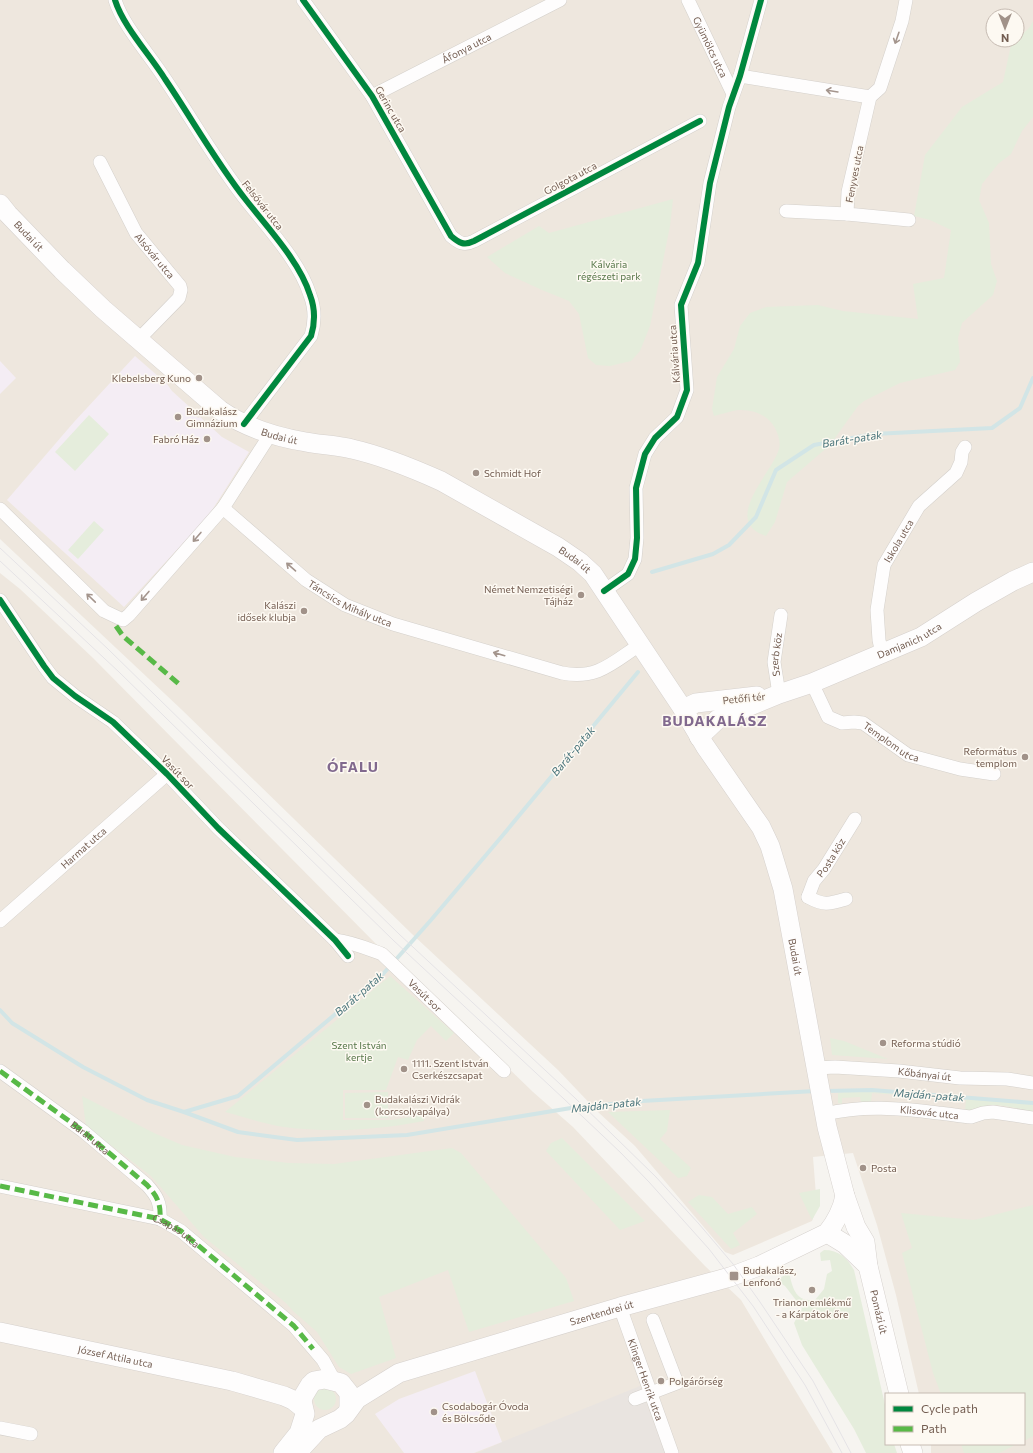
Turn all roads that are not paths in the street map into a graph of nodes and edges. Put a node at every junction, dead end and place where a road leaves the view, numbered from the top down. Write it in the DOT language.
graph roads {
  1 [pos="115,0"];
  2 [pos="303,0"];
  3 [pos="560,0"];
  4 [pos="688,0"];
  5 [pos="761,0"];
  6 [pos="906,0"];
  7 [pos="740,76"];
  8 [pos="733,94"];
  9 [pos="372,96"];
  10 [pos="870,97"];
  11 [pos="700,121"];
  12 [pos="100,162"];
  13 [pos="0,204"];
  14 [pos="786,211"];
  15 [pos="847,214"];
  16 [pos="909,220"];
  17 [pos="451,236"];
  18 [pos="139,339"];
  19 [pos="244,424"];
  20 [pos="269,433"];
  21 [pos="965,447"];
  22 [pos="223,508"];
  23 [pos="0,509"];
  24 [pos="1033,572"];
  25 [pos="604,591"];
  26 [pos="0,600"];
  27 [pos="781,615"];
  28 [pos="641,644"];
  29 [pos="882,654"];
  30 [pos="812,683"];
  31 [pos="779,694"];
  32 [pos="683,709"];
  33 [pos="699,737"];
  34 [pos="167,774"];
  35 [pos="994,774"];
  36 [pos="855,819"];
  37 [pos="808,897"];
  38 [pos="846,899"];
  39 [pos="786,901"];
  40 [pos="0,921"];
  41 [pos="335,940"];
  42 [pos="348,956"];
  43 [pos="0,1071"];
  44 [pos="504,1071"];
  45 [pos="818,1074"];
  46 [pos="1033,1083"];
  47 [pos="824,1109"];
  48 [pos="1033,1118"];
  49 [pos="0,1186"];
  50 [pos="846,1196"];
  51 [pos="160,1219"];
  52 [pos="856,1227"];
  53 [pos="834,1233"];
  54 [pos="868,1266"];
  55 [pos="620,1307"];
  56 [pos="652,1320"];
  57 [pos="0,1332"];
  58 [pos="313,1350"];
  59 [pos="399,1372"];
  60 [pos="232,1380"];
  61 [pos="338,1381"];
  62 [pos="312,1383"];
  63 [pos="650,1393"];
  64 [pos="899,1393"];
  65 [pos="635,1399"];
  66 [pos="349,1409"];
  67 [pos="304,1411"];
  68 [pos="330,1424"];
  69 [pos="0,1428"];
  70 [pos="31,1434"];
  71 [pos="283,1453"];
  72 [pos="296,1453"];
  73 [pos="672,1453"];
  1 -- 19 [label="street, Felsővár utca"];
  2 -- 9 [label="street, Gerinc utca"];
  3 -- 9 [label="street, Áfonya utca"];
  4 -- 8 [label="street, Gyümölcs utca"];
  5 -- 7 [label="street"];
  6 -- 10 [label="street, Fenyves utca, one-way"];
  7 -- 8 [label="street, Kálvária utca"];
  10 -- 7 [label="street, one-way"];
  8 -- 25 [label="street, Kálvária utca"];
  9 -- 17 [label="street, Gerinc utca"];
  10 -- 15 [label="street, Fenyves utca"];
  11 -- 17 [label="street, Golgota utca"];
  12 -- 18 [label="street, Alsóvár utca"];
  13 -- 18 [label="main road, Budai út"];
  14 -- 15 [label="street"];
  15 -- 16 [label="street, Fenyves utca"];
  18 -- 19 [label="main road, Budai út"];
  19 -- 20 [label="main road, Budai út"];
  20 -- 22 [label="street"];
  20 -- 25 [label="main road, Budai út"];
  21 -- 29 [label="street, Iskola utca"];
  22 -- 23 [label="street, one-way"];
  28 -- 22 [label="street, Táncsics Mihály utca, one-way"];
  24 -- 29 [label="main road, Damjanich utca"];
  25 -- 28 [label="main road"];
  26 -- 34 [label="street, Vasút sor"];
  27 -- 31 [label="street, Szerb köz"];
  28 -- 32 [label="main road"];
  29 -- 30 [label="main road, Damjanich utca"];
  30 -- 31 [label="main road, Damjanich utca"];
  30 -- 35 [label="street, Templom utca"];
  31 -- 32 [label="main road, Petőfi tér"];
  31 -- 33 [label="main road, Petőfi tér"];
  32 -- 33 [label="main road"];
  33 -- 39 [label="main road, Budai út"];
  34 -- 40 [label="street, Harmat utca"];
  34 -- 41 [label="street, Vasút sor"];
  36 -- 37 [label="street, Posta köz"];
  37 -- 38 [label="street"];
  37 -- 39 [label="street"];
  39 -- 45 [label="main road, Budai út"];
  41 -- 42 [label="street, Vasút sor"];
  41 -- 44 [label="street, Vasút sor"];
  43 -- 51 [label="street, Barát utca"];
  45 -- 46 [label="street, Kőbányai út"];
  45 -- 47 [label="main road, Budai út"];
  47 -- 48 [label="street, Klisovác utca"];
  47 -- 50 [label="main road, Budai út"];
  49 -- 51 [label="street, Csapás utca"];
  50 -- 52 [label="main road, Budai út"];
  50 -- 53 [label="main road"];
  51 -- 58 [label="street, Csapás utca"];
  52 -- 53 [label="main road"];
  52 -- 54 [label="main road, Pomázi út"];
  53 -- 54 [label="main road"];
  53 -- 55 [label="main road, Szentendrei út"];
  54 -- 64 [label="main road, Pomázi út"];
  55 -- 59 [label="main road, Szentendrei út"];
  55 -- 63 [label="street, Klinger Henrik utca"];
  56 -- 63 [label="street"];
  57 -- 60 [label="main road, József Attila utca"];
  58 -- 61 [label="street, Csapás utca"];
  58 -- 62 [label="street, Csapás utca"];
  59 -- 61 [label="main road"];
  59 -- 66 [label="main road, Szentendrei út"];
  60 -- 62 [label="main road"];
  60 -- 67 [label="main road"];
  61 -- 62 [label="main road"];
  61 -- 66 [label="main road"];
  62 -- 67 [label="main road"];
  63 -- 65 [label="street"];
  63 -- 73 [label="street, Klinger Henrik utca"];
  66 -- 68 [label="main road"];
  67 -- 68 [label="main road"];
  67 -- 71 [label="main road"];
  68 -- 72 [label="main road"];
  69 -- 70 [label="street"];
}
